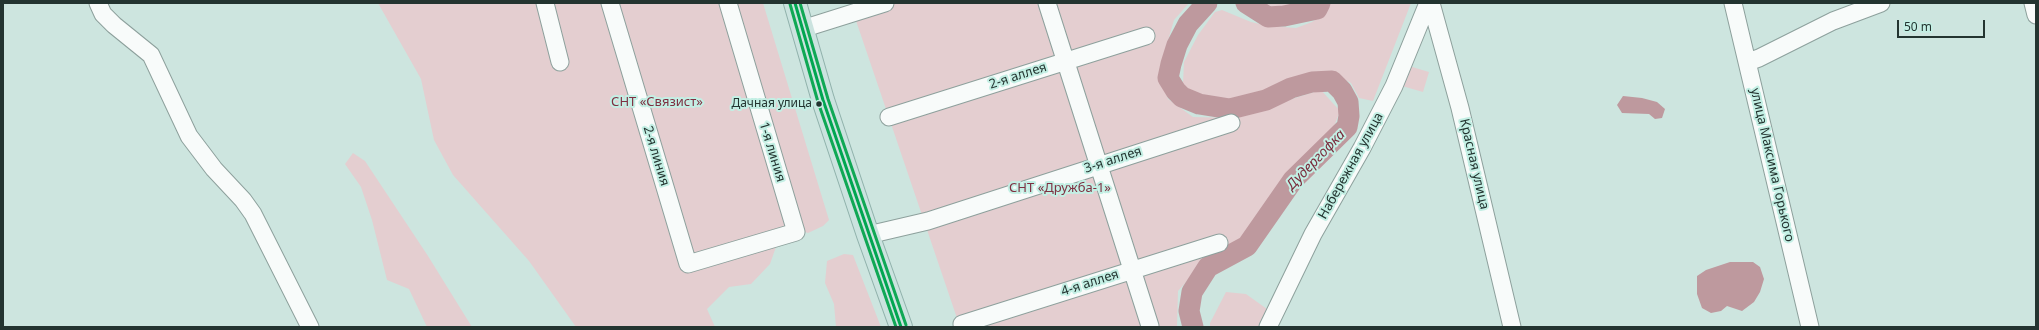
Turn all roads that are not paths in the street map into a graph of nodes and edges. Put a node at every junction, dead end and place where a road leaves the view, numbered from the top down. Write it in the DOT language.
graph roads {
  1 [pos="98,3"];
  2 [pos="545,3"];
  3 [pos="610,3"];
  4 [pos="728,3"];
  5 [pos="795,3"];
  6 [pos="885,3"];
  7 [pos="1047,3"];
  8 [pos="1428,3"];
  9 [pos="1431,3"];
  10 [pos="1733,3"];
  11 [pos="1881,3"];
  12 [pos="2033,3"];
  13 [pos="2036,15"];
  14 [pos="802,29"];
  15 [pos="1146,36"];
  16 [pos="1065,61"];
  17 [pos="560,62"];
  18 [pos="1748,62"];
  19 [pos="889,117"];
  20 [pos="1231,122"];
  21 [pos="1098,165"];
  22 [pos="796,232"];
  23 [pos="868,235"];
  24 [pos="1219,243"];
  25 [pos="1133,269"];
  26 [pos="962,324"];
  27 [pos="1150,326"];
  28 [pos="310,327"];
  29 [pos="901,327"];
  30 [pos="1268,327"];
  31 [pos="1512,327"];
  32 [pos="1810,327"];
  1 -- 28 [label="street"];
  2 -- 17 [label="street"];
  3 -- 22 [label="street, 2-я линия"];
  4 -- 22 [label="street, 1-я линия"];
  5 -- 14 [label="highway"];
  6 -- 14 [label="street"];
  7 -- 16 [label="street"];
  8 -- 30 [label="street, Набережная улица"];
  9 -- 31 [label="street, Красная улица"];
  10 -- 18 [label="street, улица Максима Горького"];
  11 -- 18 [label="street"];
  12 -- 13 [label="street"];
  14 -- 23 [label="highway"];
  15 -- 16 [label="street, 2-я аллея"];
  16 -- 19 [label="street, 2-я аллея"];
  16 -- 21 [label="street"];
  18 -- 32 [label="street, улица Максима Горького"];
  20 -- 21 [label="street, 3-я аллея"];
  21 -- 23 [label="street, 3-я аллея"];
  21 -- 25 [label="street"];
  23 -- 29 [label="highway"];
  24 -- 25 [label="street, 4-я аллея"];
  25 -- 26 [label="street, 4-я аллея"];
  25 -- 27 [label="street"];
}
